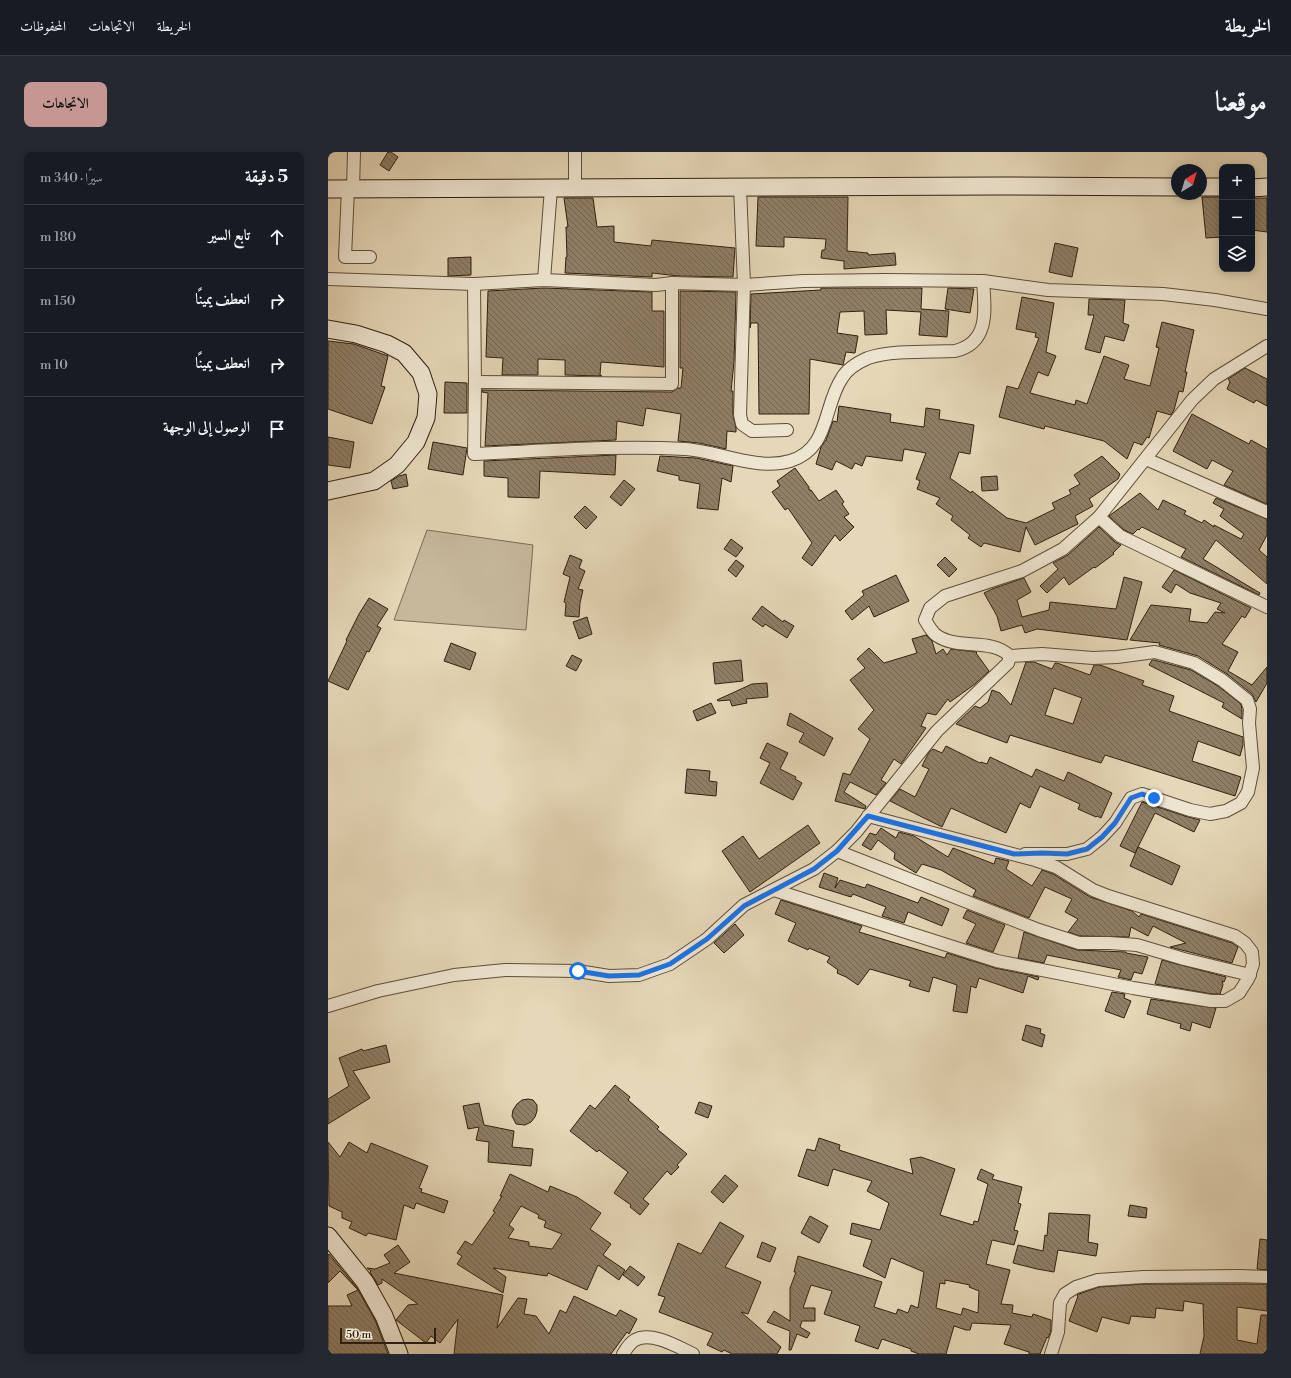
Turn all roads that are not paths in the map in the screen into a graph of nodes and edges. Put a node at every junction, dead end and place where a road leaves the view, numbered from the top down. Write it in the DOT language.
graph roads {
  1 [pos="354,152"];
  2 [pos="575,152"];
  3 [pos="740,187"];
  4 [pos="1171,187"];
  5 [pos="1207,187"];
  6 [pos="1219,187"];
  7 [pos="1267,187"];
  8 [pos="551,188"];
  9 [pos="575,188"];
  10 [pos="1255,188"];
  11 [pos="328,189"];
  12 [pos="350,189"];
  13 [pos="370,257"];
  14 [pos="328,279"];
  15 [pos="544,280"];
  16 [pos="983,281"];
  17 [pos="672,283"];
  18 [pos="474,284"];
  19 [pos="744,285"];
  20 [pos="1267,309"];
  21 [pos="328,329"];
  22 [pos="1267,346"];
  23 [pos="475,382"];
  24 [pos="787,430"];
  25 [pos="1146,459"];
  26 [pos="328,491"];
  27 [pos="1267,512"];
  28 [pos="1099,518"];
  29 [pos="1267,607"];
  30 [pos="1010,656"];
  31 [pos="868,816"];
  32 [pos="837,851"];
  33 [pos="1014,854"];
  34 [pos="774,890"];
  35 [pos="1250,975"];
  36 [pos="328,1006"];
  37 [pos="328,1236"];
  38 [pos="1267,1277"];
  39 [pos="399,1354"];
  40 [pos="623,1354"];
  41 [pos="693,1354"];
  42 [pos="1051,1354"];
  1 -- 12 [label="street"];
  2 -- 9 [label="street"];
  3 -- 4 [label="street"];
  3 -- 9 [label="street"];
  3 -- 19 [label="street"];
  5 -- 6 [label="street"];
  7 -- 10 [label="street"];
  8 -- 9 [label="street"];
  8 -- 12 [label="street"];
  8 -- 15 [label="street"];
  11 -- 12 [label="street"];
  12 -- 13 [label="street"];
  14 -- 18 [label="street"];
  15 -- 17 [label="street"];
  15 -- 18 [label="street"];
  16 -- 19 [label="street"];
  16 -- 20 [label="street"];
  16 -- 23 [label="street"];
  17 -- 19 [label="street"];
  17 -- 23 [label="street"];
  18 -- 23 [label="street"];
  19 -- 24 [label="street"];
  21 -- 26 [label="street"];
  22 -- 25 [label="street"];
  25 -- 27 [label="street"];
  25 -- 28 [label="street"];
  28 -- 29 [label="street"];
  28 -- 30 [label="street"];
  30 -- 31 [label="street"];
  30 -- 33 [label="street"];
  31 -- 32 [label="street"];
  31 -- 33 [label="street"];
  32 -- 34 [label="street"];
  32 -- 35 [label="street"];
  33 -- 35 [label="street"];
  34 -- 35 [label="street"];
  34 -- 36 [label="street"];
  37 -- 39 [label="street"];
  38 -- 42 [label="street"];
  40 -- 41 [label="street"];
}
